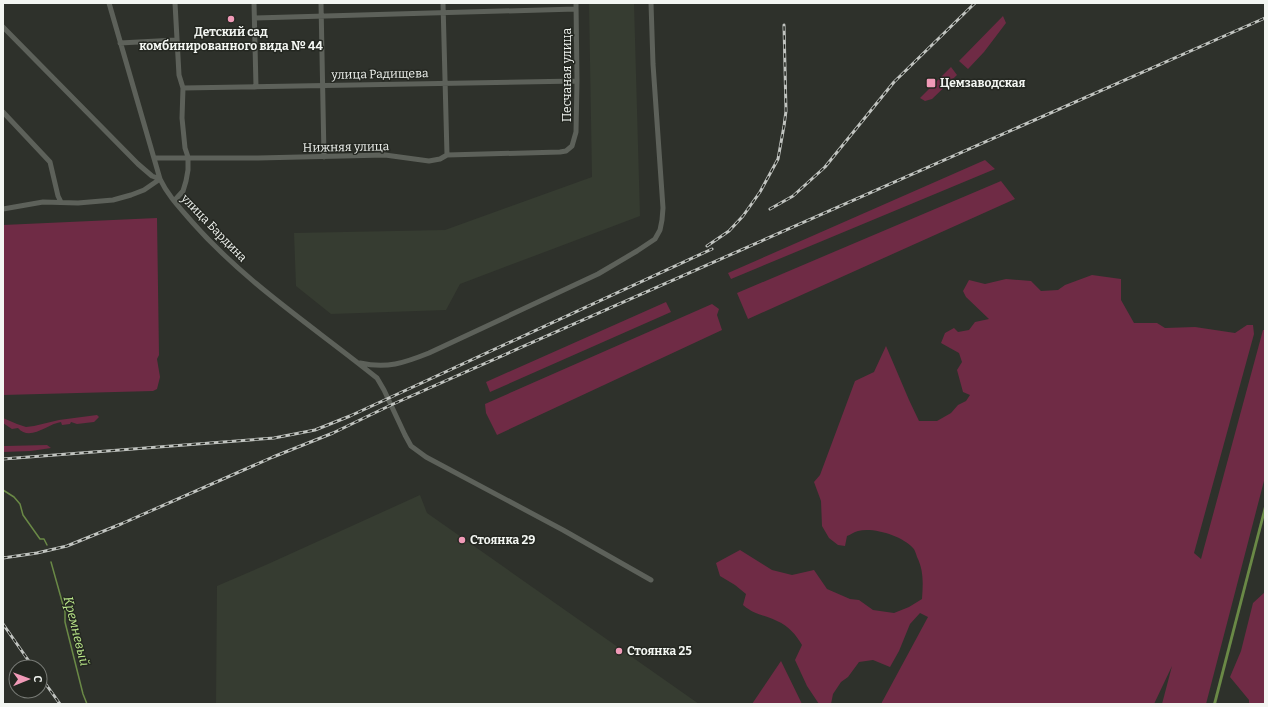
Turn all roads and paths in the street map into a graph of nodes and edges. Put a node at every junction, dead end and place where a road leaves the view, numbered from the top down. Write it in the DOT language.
graph roads {
  1 [pos="110,3"];
  2 [pos="175,3"];
  3 [pos="254,3"];
  4 [pos="321,3"];
  5 [pos="443,3"];
  6 [pos="576,3"];
  7 [pos="650,3"];
  8 [pos="576,9"];
  9 [pos="444,13"];
  10 [pos="322,17"];
  11 [pos="255,18"];
  12 [pos="3,27"];
  13 [pos="176,40"];
  14 [pos="120,43"];
  15 [pos="577,81"];
  16 [pos="445,84"];
  17 [pos="323,85"];
  18 [pos="256,86"];
  19 [pos="183,88"];
  20 [pos="3,112"];
  21 [pos="572,146"];
  22 [pos="448,155"];
  23 [pos="324,157"];
  24 [pos="154,158"];
  25 [pos="188,158"];
  26 [pos="160,179"];
  27 [pos="174,201"];
  28 [pos="61,202"];
  29 [pos="3,209"];
  30 [pos="357,362"];
  31 [pos="651,580"];
  1 -- 14 [label="street"];
  2 -- 13 [label="street"];
  3 -- 11 [label="street"];
  4 -- 10 [label="street"];
  5 -- 9 [label="street"];
  6 -- 8 [label="street, Песчаная улица"];
  7 -- 30 [label="street"];
  8 -- 9 [label="street"];
  8 -- 15 [label="street, Песчаная улица"];
  9 -- 10 [label="street"];
  9 -- 16 [label="street"];
  10 -- 11 [label="street"];
  10 -- 17 [label="street"];
  11 -- 18 [label="street"];
  12 -- 26 [label="street, улица Бардина"];
  13 -- 14 [label="street"];
  13 -- 19 [label="street"];
  14 -- 24 [label="street"];
  15 -- 16 [label="street, улица Радищева"];
  15 -- 21 [label="street, Песчаная улица"];
  16 -- 17 [label="street, улица Радищева"];
  16 -- 22 [label="street"];
  17 -- 18 [label="street, улица Радищева"];
  17 -- 23 [label="street"];
  18 -- 19 [label="street, улица Радищева"];
  19 -- 25 [label="street"];
  20 -- 28 [label="street"];
  21 -- 22 [label="street, Нижняя улица"];
  22 -- 23 [label="street, Нижняя улица"];
  23 -- 25 [label="street, Нижняя улица"];
  24 -- 25 [label="street, Нижняя улица"];
  24 -- 26 [label="street"];
  25 -- 27 [label="street"];
  26 -- 27 [label="street, улица Бардина"];
  26 -- 28 [label="street"];
  27 -- 30 [label="street, улица Бардина"];
  28 -- 29 [label="street"];
  30 -- 31 [label="street, улица Бардина"];
}
